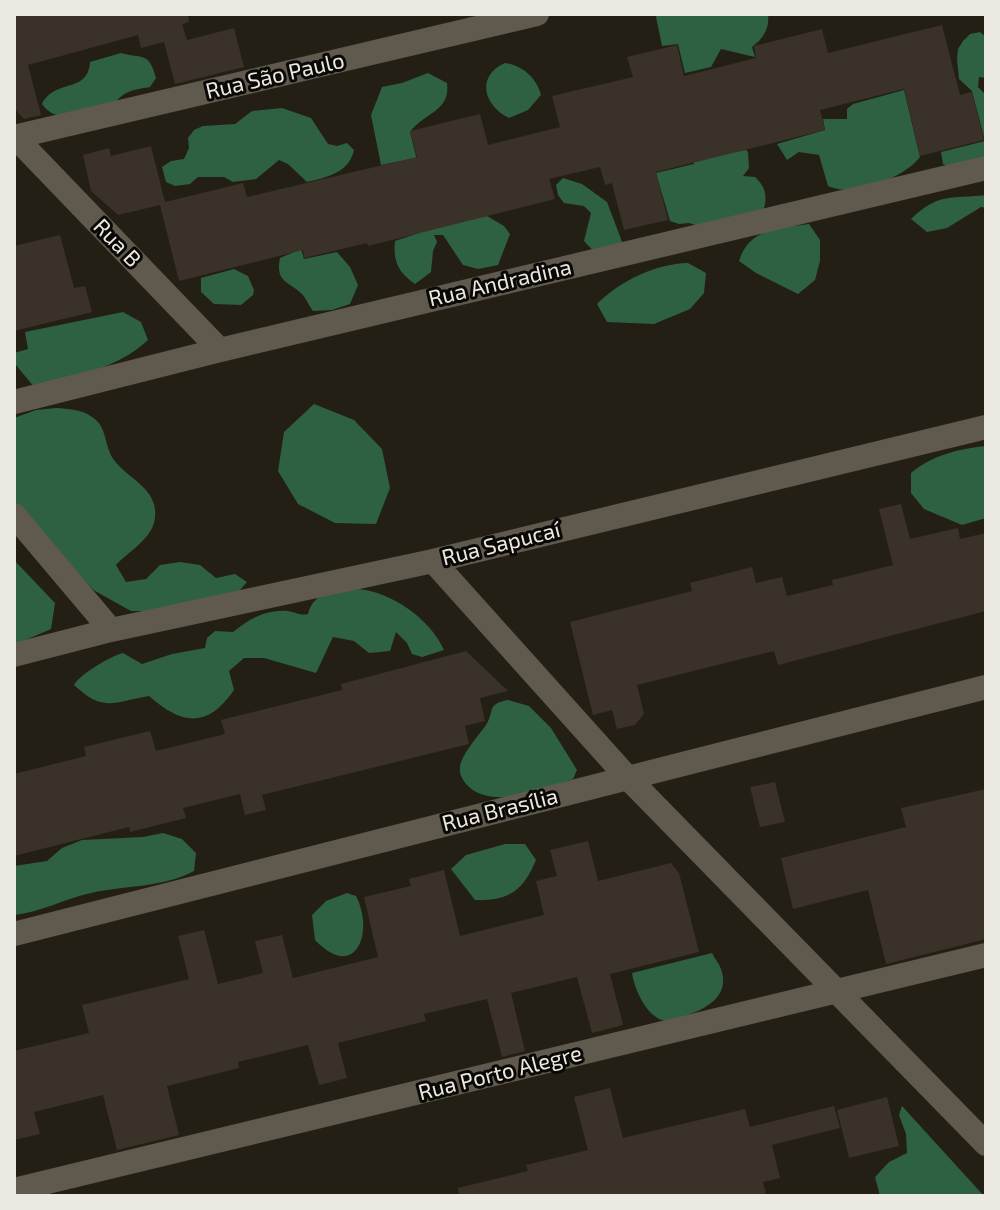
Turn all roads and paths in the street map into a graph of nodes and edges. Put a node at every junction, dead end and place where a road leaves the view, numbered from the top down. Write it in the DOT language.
graph roads {
  1 [pos="537,14"];
  2 [pos="14,137"];
  3 [pos="986,168"];
  4 [pos="220,350"];
  5 [pos="14,402"];
  6 [pos="986,427"];
  7 [pos="14,515"];
  8 [pos="433,561"];
  9 [pos="111,630"];
  10 [pos="14,655"];
  11 [pos="986,687"];
  12 [pos="627,777"];
  13 [pos="14,934"];
  14 [pos="986,955"];
  15 [pos="836,993"];
  16 [pos="986,1144"];
  17 [pos="14,1190"];
  1 -- 2 [label="street, Rua São Paulo"];
  2 -- 4 [label="street, Rua B"];
  3 -- 4 [label="street, Rua Andradina"];
  4 -- 5 [label="street, Rua Andradina"];
  6 -- 8 [label="street, Rua Sapucaí"];
  7 -- 9 [label="street"];
  8 -- 9 [label="street, Rua Sapucaí"];
  8 -- 12 [label="street"];
  9 -- 10 [label="street, Rua Sapucaí"];
  11 -- 12 [label="street, Rua Brasília"];
  12 -- 13 [label="street, Rua Brasília"];
  12 -- 15 [label="street"];
  14 -- 15 [label="street, Rua Porto Alegre"];
  15 -- 16 [label="street"];
  15 -- 17 [label="street, Rua Porto Alegre"];
}
